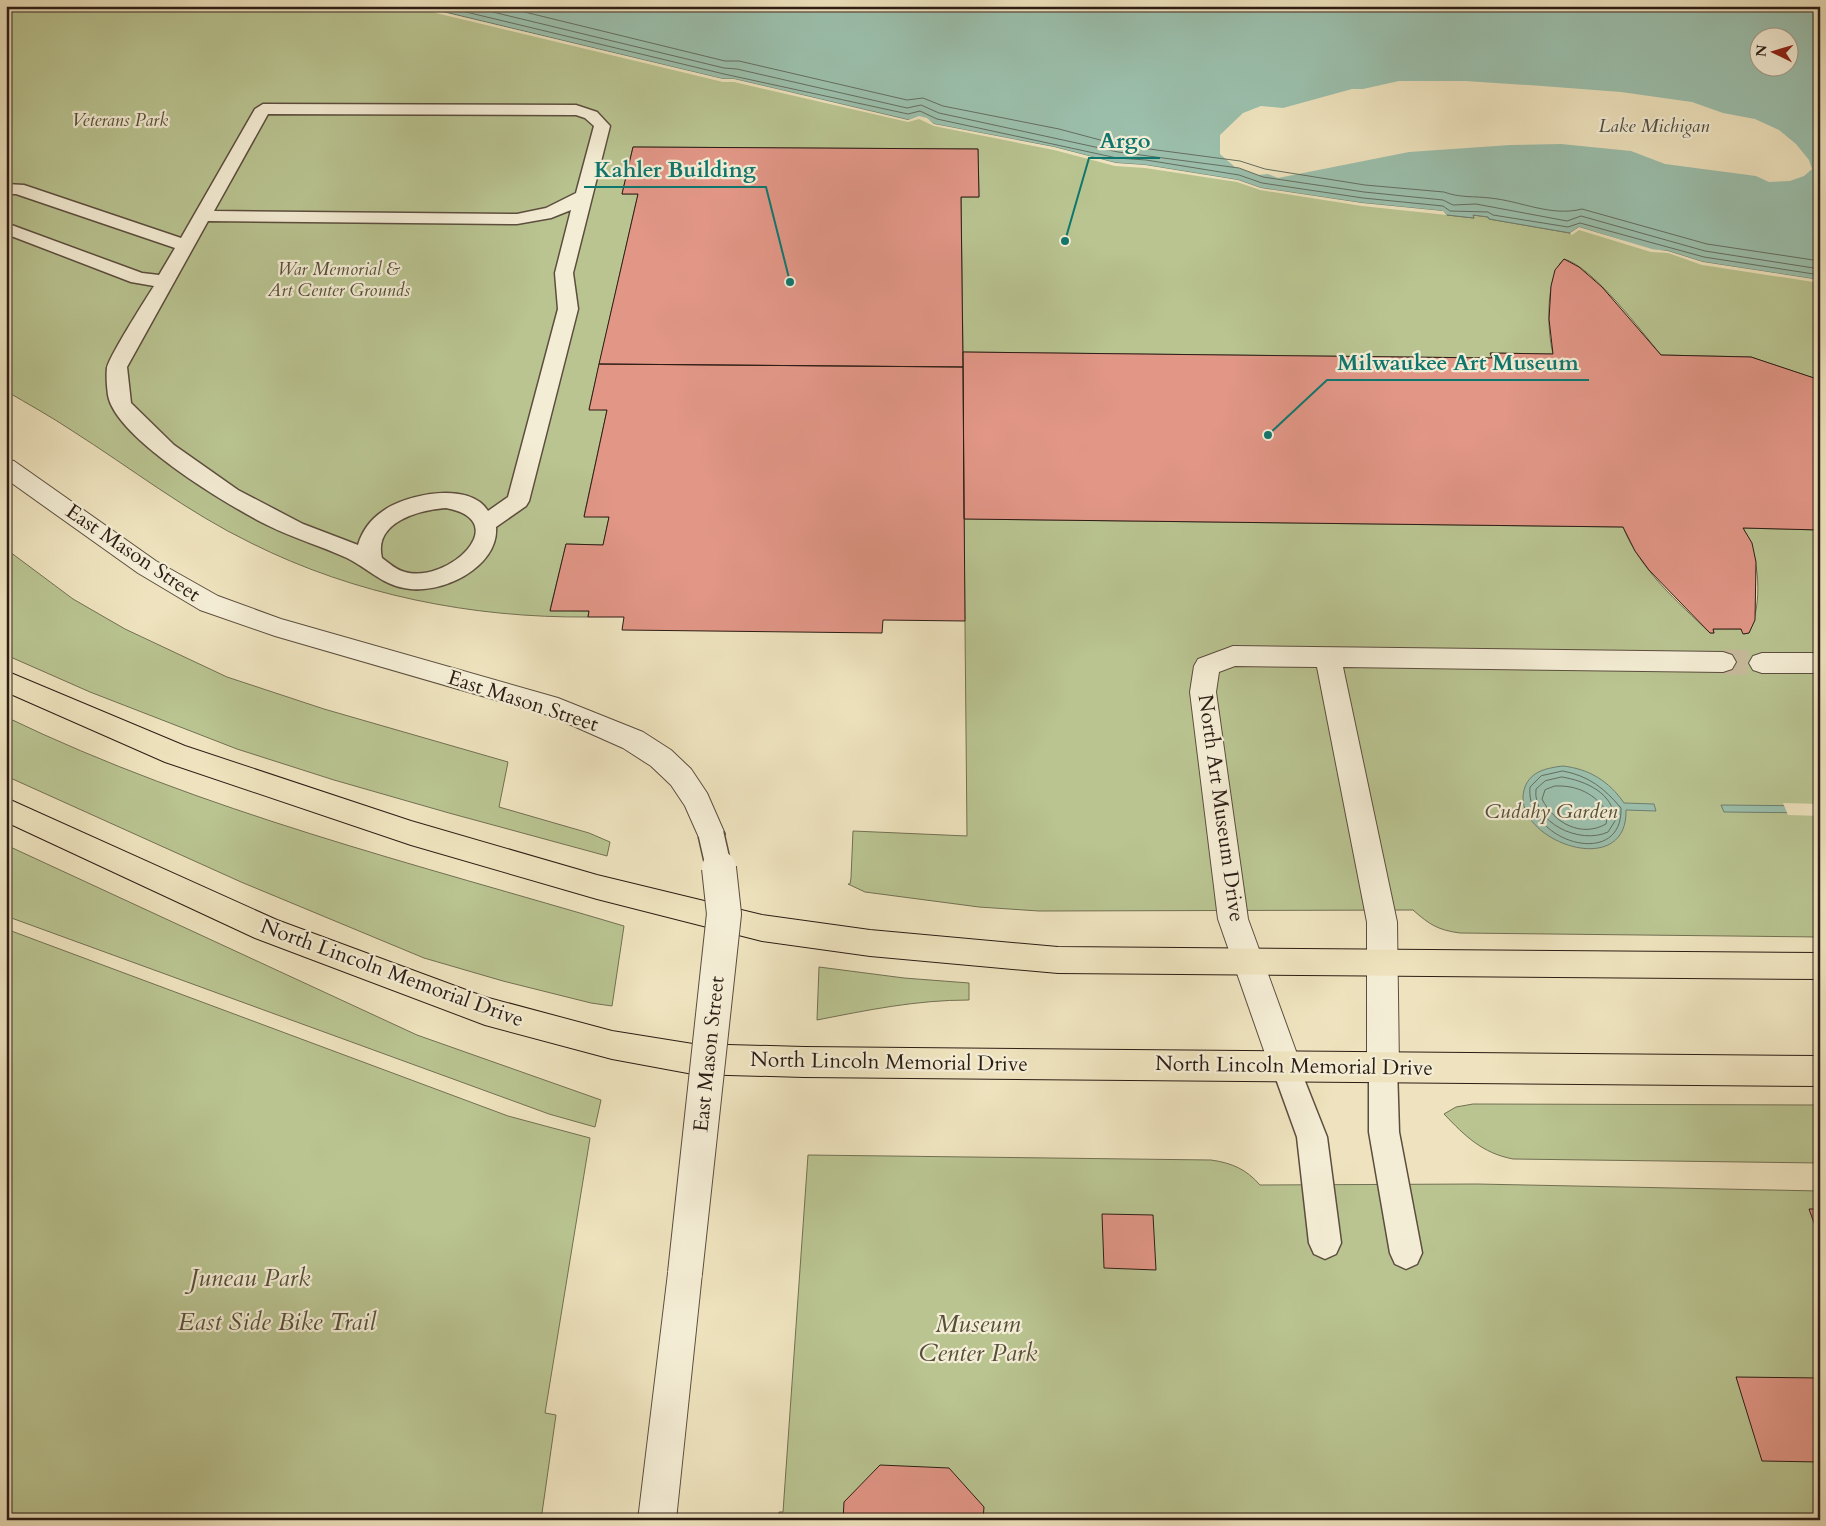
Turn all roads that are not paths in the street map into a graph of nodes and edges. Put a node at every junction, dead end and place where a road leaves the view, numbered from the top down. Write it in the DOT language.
graph roads {
  1 [pos="6,189"];
  2 [pos="584,196"];
  3 [pos="204,216"];
  4 [pos="6,228"];
  5 [pos="186,246"];
  6 [pos="166,282"];
  7 [pos="6,466"];
  8 [pos="485,524"];
  9 [pos="372,561"];
  10 [pos="1328,657"];
  11 [pos="1722,662"];
  12 [pos="1762,663"];
  13 [pos="1820,664"];
  14 [pos="6,681"];
  15 [pos="6,808"];
  16 [pos="1248,961"];
  17 [pos="1382,962"];
  18 [pos="1820,966"];
  19 [pos="1286,1065"];
  20 [pos="1383,1068"];
  21 [pos="1820,1071"];
  22 [pos="1326,1243"];
  23 [pos="1406,1254"];
  24 [pos="657,1520"];
  1 -- 5 [label="lane"];
  2 -- 3 [label="lane"];
  2 -- 3 [label="lane"];
  2 -- 8 [label="lane"];
  3 -- 5 [label="lane"];
  4 -- 6 [label="lane"];
  5 -- 6 [label="lane"];
  6 -- 9 [label="lane"];
  7 -- 24 [label="street, East Mason Street, bridge"];
  8 -- 9 [label="lane"];
  8 -- 9 [label="lane"];
  10 -- 11 [label="street, North Art Museum Drive"];
  10 -- 16 [label="street, North Art Museum Drive"];
  10 -- 17 [label="street"];
  12 -- 13 [label="street"];
  14 -- 16 [label="main road"];
  15 -- 19 [label="main road, North Lincoln Memorial Drive"];
  16 -- 17 [label="main road"];
  16 -- 19 [label="street, North Art Museum Drive"];
  17 -- 18 [label="main road"];
  17 -- 20 [label="street"];
  19 -- 20 [label="main road, North Lincoln Memorial Drive"];
  19 -- 22 [label="lane"];
  20 -- 21 [label="main road, North Lincoln Memorial Drive"];
  20 -- 23 [label="lane"];
}
